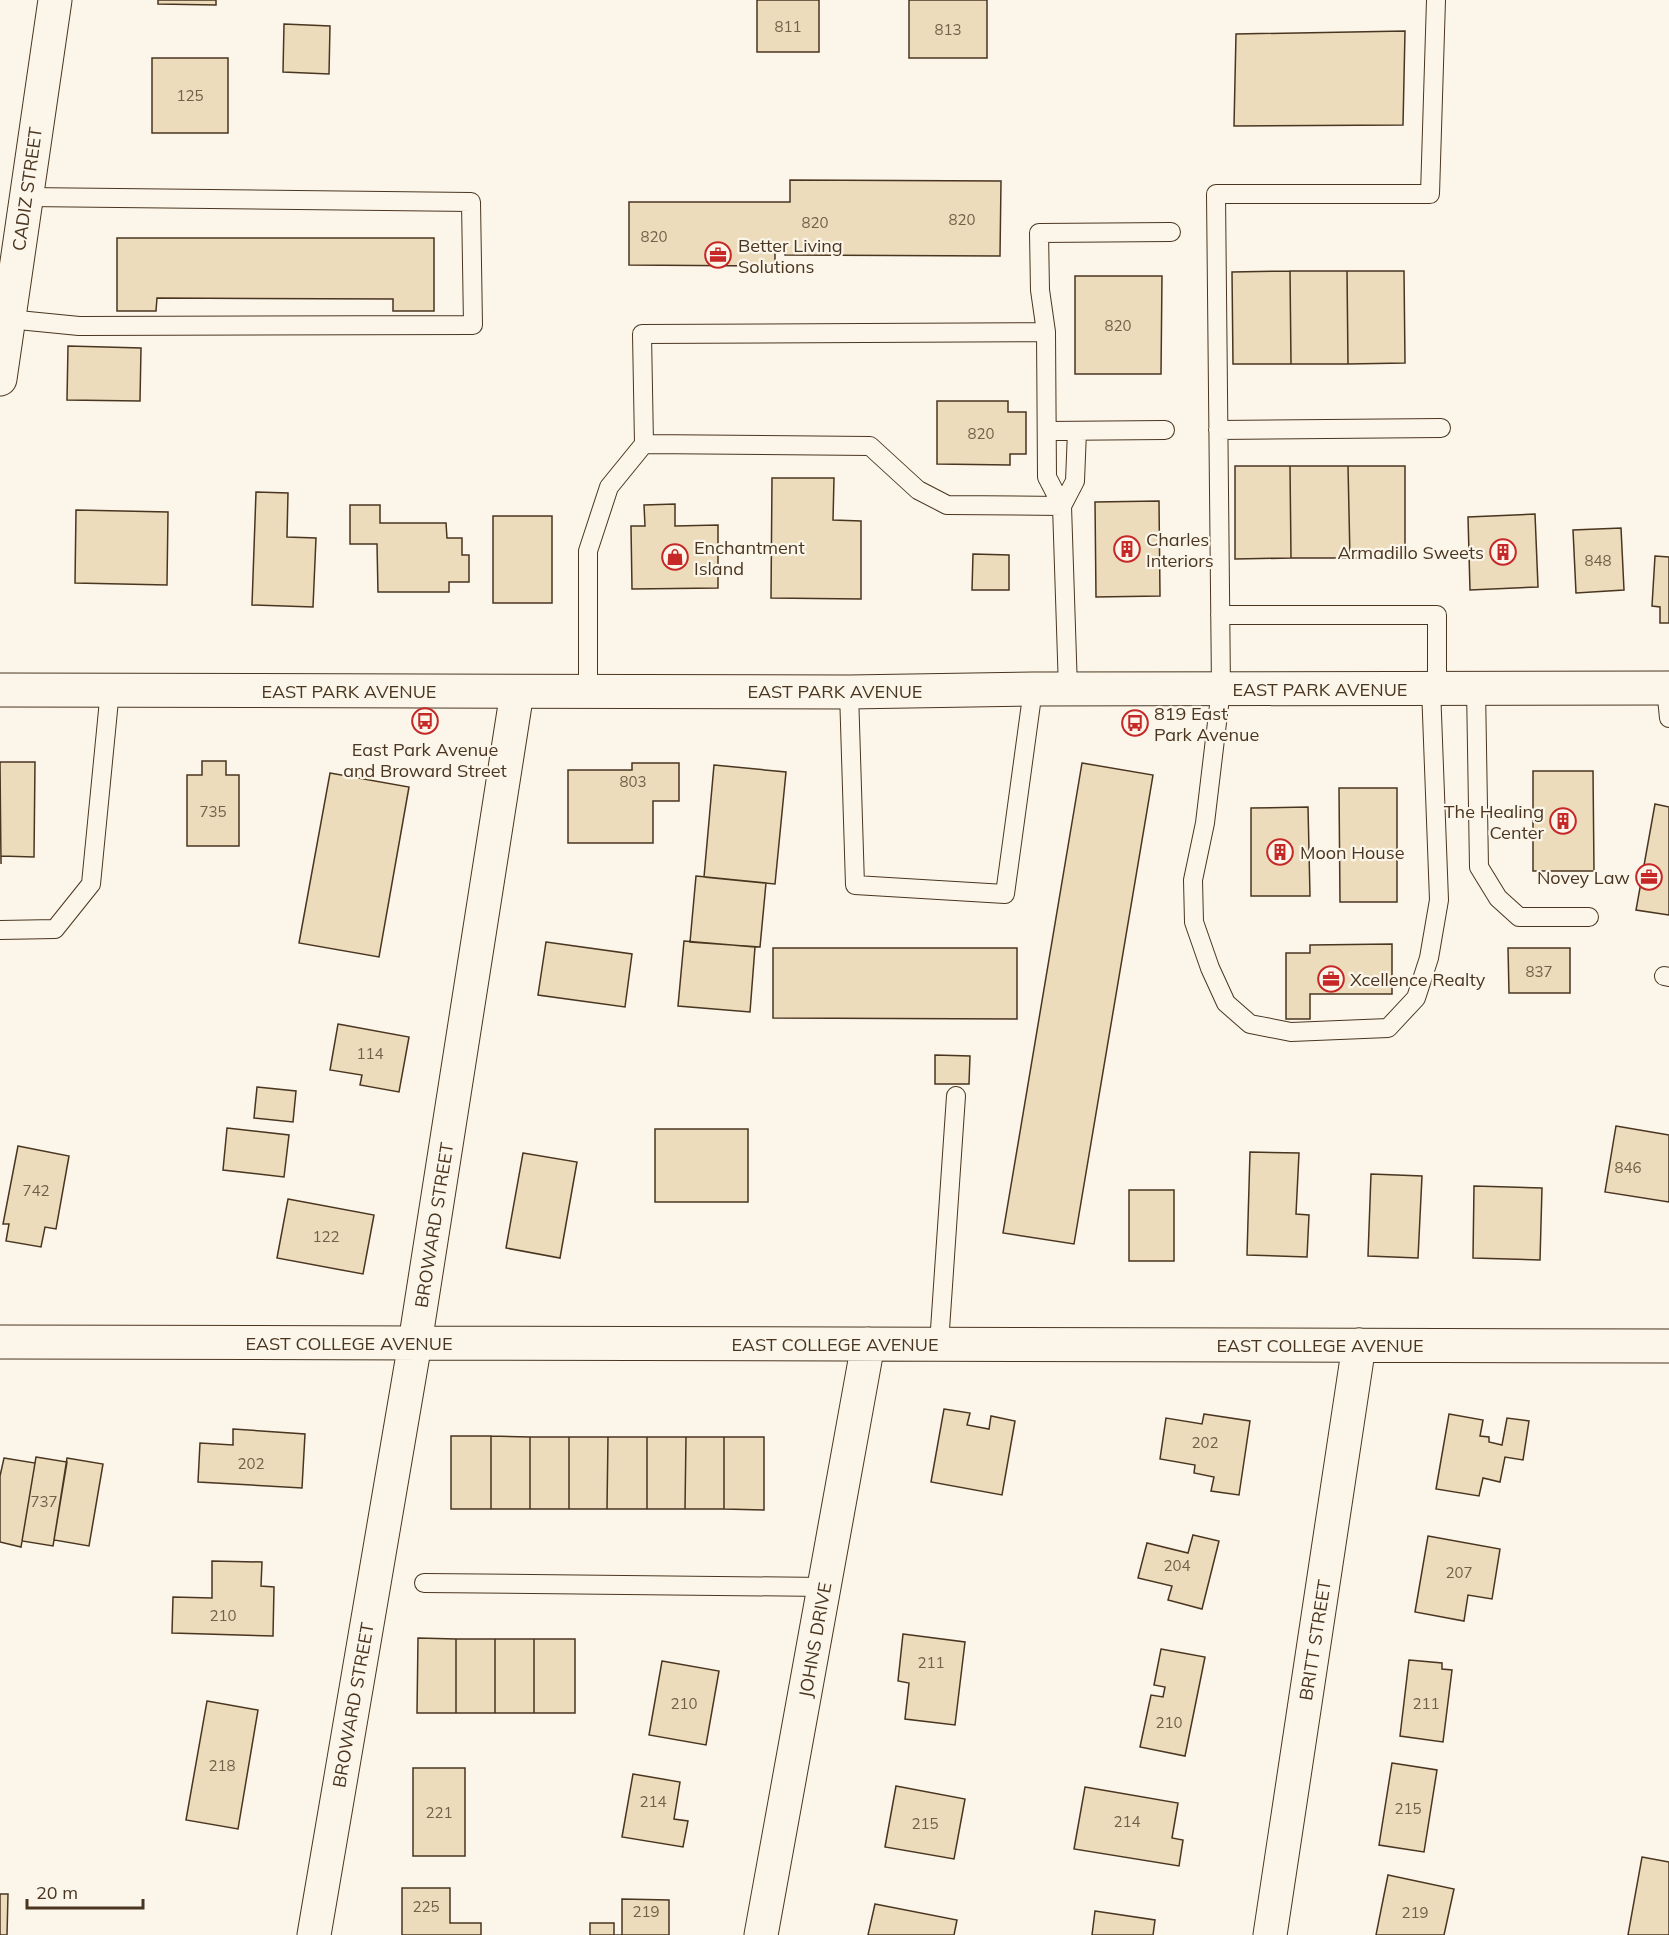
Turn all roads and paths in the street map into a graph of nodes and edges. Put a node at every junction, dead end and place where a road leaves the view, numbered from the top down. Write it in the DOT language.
graph roads {
  1 [pos="55,0"];
  2 [pos="1436,0"];
  3 [pos="26,197"];
  4 [pos="1171,232"];
  5 [pos="5,328"];
  6 [pos="1046,332"];
  7 [pos="0,379"];
  8 [pos="1441,428"];
  9 [pos="1165,430"];
  10 [pos="1218,430"];
  11 [pos="1047,431"];
  12 [pos="1077,431"];
  13 [pos="644,444"];
  14 [pos="1062,506"];
  15 [pos="1220,615"];
  16 [pos="1434,688"];
  17 [pos="1476,688"];
  18 [pos="1033,689"];
  19 [pos="1068,689"];
  20 [pos="1221,689"];
  21 [pos="0,690"];
  22 [pos="110,690"];
  23 [pos="517,692"];
  24 [pos="588,692"];
  25 [pos="849,692"];
  26 [pos="1668,698"];
  27 [pos="1589,917"];
  28 [pos="0,930"];
  29 [pos="956,1096"];
  30 [pos="0,1342"];
  31 [pos="415,1343"];
  32 [pos="868,1344"];
  33 [pos="939,1344"];
  34 [pos="1359,1345"];
  35 [pos="1669,1346"];
  36 [pos="424,1583"];
  37 [pos="825,1587"];
  38 [pos="314,1935"];
  39 [pos="760,1935"];
  40 [pos="1270,1935"];
  1 -- 3 [label="street, CADIZ STREET"];
  2 -- 10 [label="lane"];
  3 -- 5 [label="street, CADIZ STREET"];
  3 -- 5 [label="lane"];
  4 -- 6 [label="lane"];
  5 -- 7 [label="street, CADIZ STREET"];
  6 -- 11 [label="lane"];
  6 -- 13 [label="lane"];
  8 -- 10 [label="lane"];
  9 -- 12 [label="lane"];
  10 -- 15 [label="lane"];
  11 -- 12 [label="lane"];
  11 -- 14 [label="lane"];
  12 -- 14 [label="lane"];
  13 -- 14 [label="lane"];
  13 -- 24 [label="lane"];
  14 -- 19 [label="lane"];
  15 -- 16 [label="lane"];
  15 -- 20 [label="lane"];
  16 -- 17 [label="street, EAST PARK AVENUE"];
  16 -- 20 [label="street, EAST PARK AVENUE"];
  16 -- 20 [label="lane"];
  17 -- 26 [label="street, EAST PARK AVENUE"];
  17 -- 27 [label="lane"];
  18 -- 19 [label="street, EAST PARK AVENUE"];
  18 -- 25 [label="street, EAST PARK AVENUE"];
  18 -- 25 [label="lane"];
  19 -- 20 [label="street, EAST PARK AVENUE"];
  21 -- 22 [label="street, EAST PARK AVENUE"];
  22 -- 23 [label="street, EAST PARK AVENUE"];
  22 -- 28 [label="lane"];
  23 -- 24 [label="street, EAST PARK AVENUE"];
  23 -- 31 [label="street, BROWARD STREET"];
  24 -- 25 [label="street, EAST PARK AVENUE"];
  29 -- 33 [label="lane"];
  30 -- 31 [label="street, EAST COLLEGE AVENUE"];
  31 -- 32 [label="street, EAST COLLEGE AVENUE"];
  31 -- 38 [label="street, BROWARD STREET"];
  32 -- 33 [label="street, EAST COLLEGE AVENUE"];
  32 -- 37 [label="street, JOHNS DRIVE"];
  33 -- 34 [label="street, EAST COLLEGE AVENUE"];
  34 -- 35 [label="street, EAST COLLEGE AVENUE"];
  34 -- 40 [label="street, BRITT STREET"];
  36 -- 37 [label="lane"];
  37 -- 39 [label="street, JOHNS DRIVE"];
}
